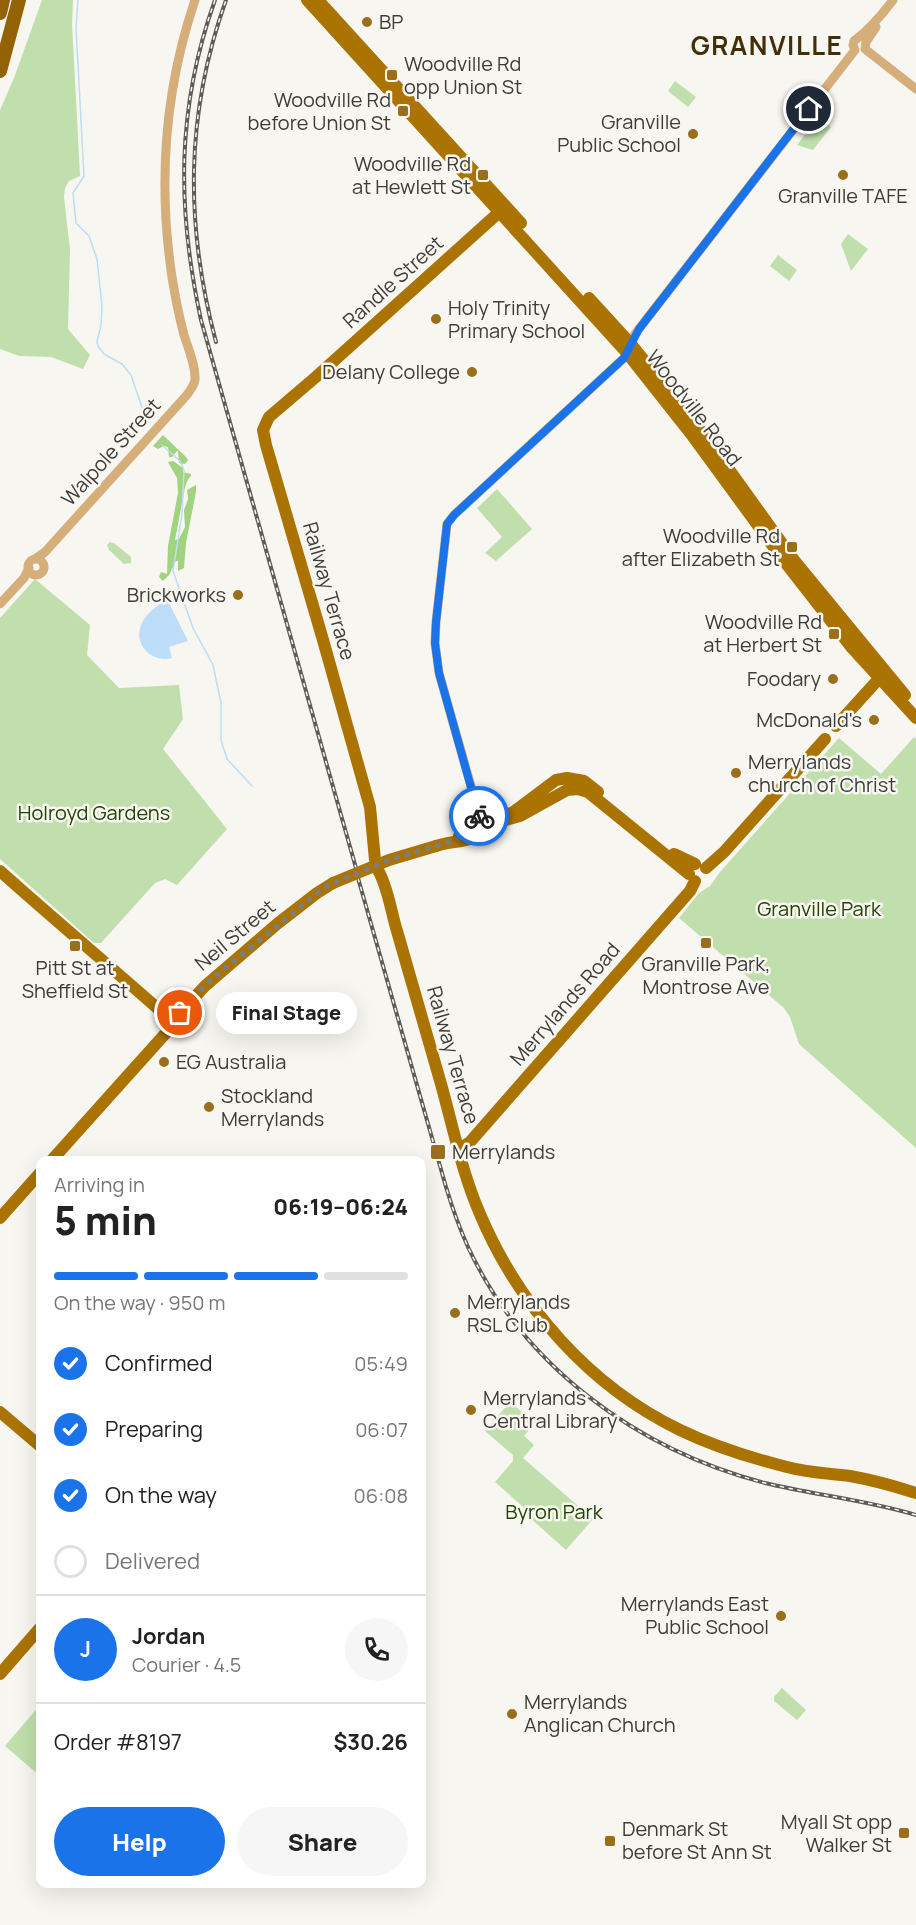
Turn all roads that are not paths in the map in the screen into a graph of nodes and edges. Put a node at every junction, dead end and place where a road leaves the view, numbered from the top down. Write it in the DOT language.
graph roads {
  1 [pos="3,0"];
  2 [pos="19,0"];
  3 [pos="195,0"];
  4 [pos="307,0"];
  5 [pos="318,0"];
  6 [pos="893,0"];
  7 [pos="0,13"];
  8 [pos="862,45"];
  9 [pos="0,71"];
  10 [pos="916,89"];
  11 [pos="502,209"];
  12 [pos="629,348"];
  13 [pos="306,385"];
  14 [pos="0,604"];
  15 [pos="882,674"];
  16 [pos="916,708"];
  17 [pos="916,718"];
  18 [pos="837,726"];
  19 [pos="825,739"];
  20 [pos="483,825"];
  21 [pos="0,872"];
  22 [pos="696,872"];
  23 [pos="172,1025"];
  24 [pos="459,1149"];
  25 [pos="55,1156"];
  26 [pos="36,1178"];
  27 [pos="0,1218"];
  28 [pos="0,1412"];
  29 [pos="0,1422"];
  30 [pos="36,1443"];
  31 [pos="36,1453"];
  32 [pos="916,1492"];
  33 [pos="36,1633"];
  34 [pos="0,1674"];
  1 -- 7 [label="highway"];
  2 -- 9 [label="highway"];
  3 -- 14 [label="street, Walpole Street"];
  4 -- 11 [label="main road, Woodville Road"];
  5 -- 11 [label="main road, Woodville Road"];
  6 -- 8 [label="street"];
  8 -- 10 [label="street"];
  8 -- 12 [label="street"];
  11 -- 12 [label="main road, Woodville Road"];
  11 -- 13 [label="main road, Randle Street"];
  12 -- 15 [label="main road, Woodville Road"];
  12 -- 20 [label="street"];
  13 -- 24 [label="main road, Railway Terrace"];
  15 -- 16 [label="main road, Woodville Road"];
  15 -- 17 [label="main road, Woodville Road"];
  15 -- 18 [label="main road"];
  19 -- 22 [label="main road, Merrylands Road"];
  20 -- 22 [label="main road, Neil Street"];
  20 -- 23 [label="main road, Neil Street, bridge"];
  21 -- 23 [label="main road"];
  22 -- 24 [label="main road, Merrylands Road"];
  23 -- 25 [label="main road, Neil Street"];
  24 -- 32 [label="main road, Railway Terrace"];
  26 -- 27 [label="main road"];
  28 -- 30 [label="main road"];
  29 -- 31 [label="main road"];
  33 -- 34 [label="main road"];
}
